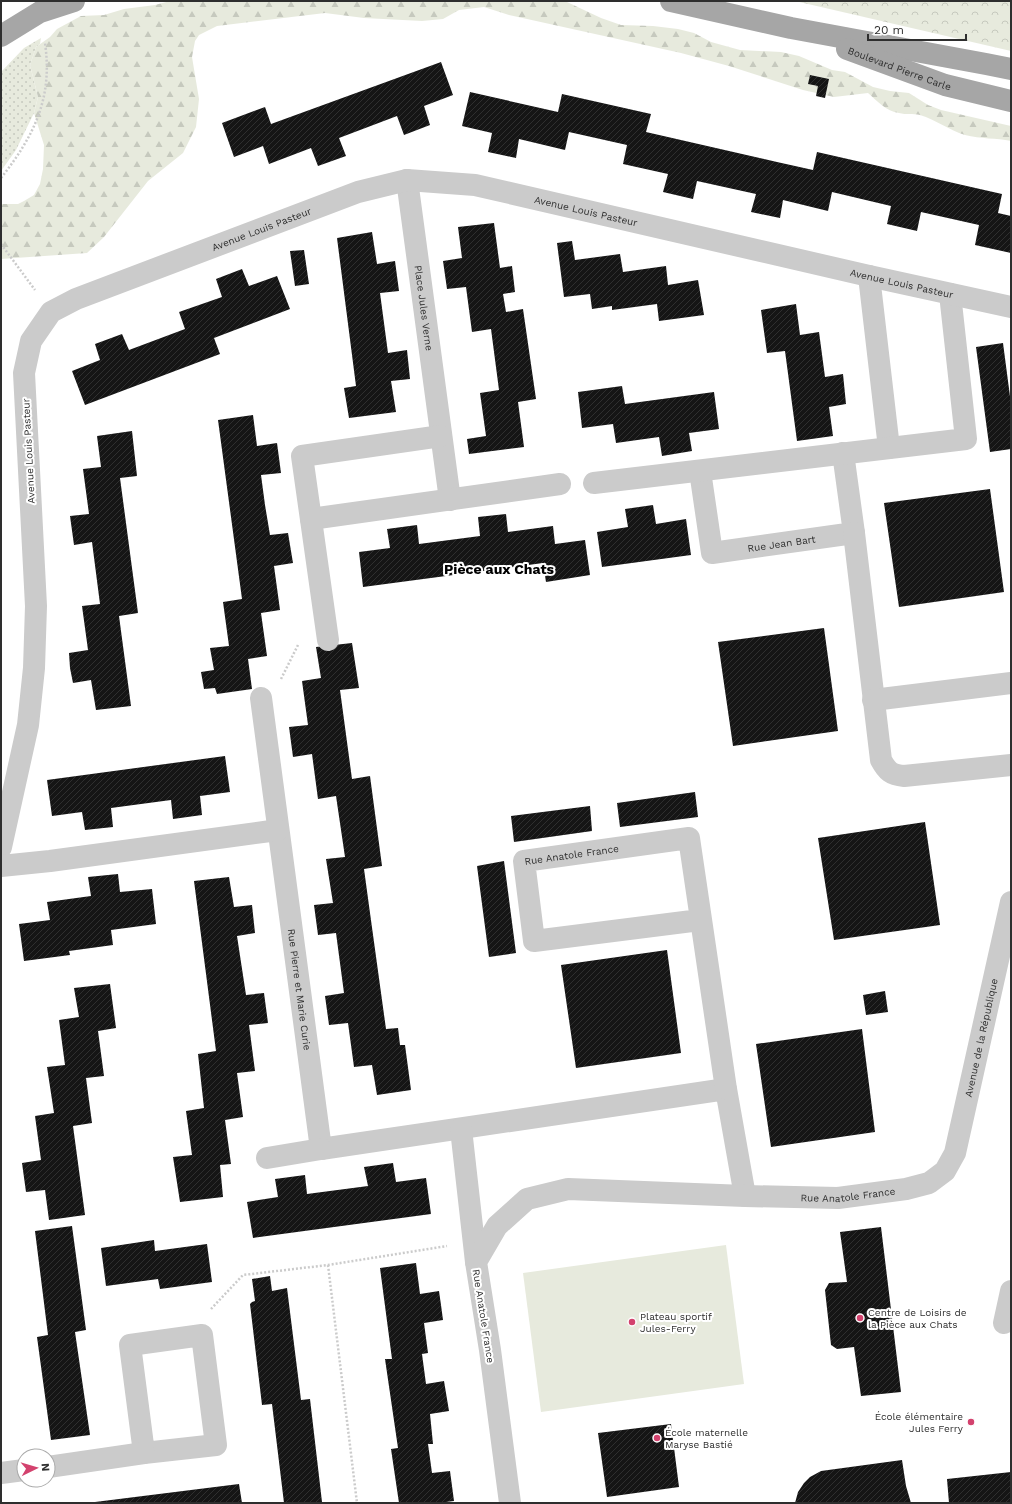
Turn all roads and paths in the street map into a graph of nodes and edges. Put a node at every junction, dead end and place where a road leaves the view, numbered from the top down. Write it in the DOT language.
graph roads {
  1 [pos="74,1"];
  2 [pos="671,1"];
  3 [pos="791,28"];
  4 [pos="1,36"];
  5 [pos="44,39"];
  6 [pos="1011,70"];
  7 [pos="1011,101"];
  8 [pos="1,178"];
  9 [pos="407,180"];
  10 [pos="1,244"];
  11 [pos="869,276"];
  12 [pos="950,294"];
  13 [pos="1011,307"];
  14 [pos="51,312"];
  15 [pos="442,436"];
  16 [pos="889,448"];
  17 [pos="843,453"];
  18 [pos="700,471"];
  19 [pos="594,483"];
  20 [pos="560,484"];
  21 [pos="450,500"];
  22 [pos="310,519"];
  23 [pos="854,533"];
  24 [pos="328,640"];
  25 [pos="1011,683"];
  26 [pos="261,698"];
  27 [pos="873,700"];
  28 [pos="1011,765"];
  29 [pos="278,830"];
  30 [pos="1,847"];
  31 [pos="1,866"];
  32 [pos="1011,902"];
  33 [pos="700,920"];
  34 [pos="1003,975"];
  35 [pos="726,1089"];
  36 [pos="461,1129"];
  37 [pos="321,1149"];
  38 [pos="267,1158"];
  39 [pos="945,1171"];
  40 [pos="745,1196"];
  41 [pos="475,1252"];
  42 [pos="328,1265"];
  43 [pos="1011,1290"];
  44 [pos="1004,1323"];
  45 [pos="202,1336"];
  46 [pos="144,1453"];
  47 [pos="56,1466"];
  48 [pos="16,1471"];
  49 [pos="1,1473"];
  50 [pos="357,1503"];
  51 [pos="510,1503"];
  1 -- 4 [label="main road"];
  2 -- 3 [label="main road, Boulevard Pierre Carle"];
  3 -- 6 [label="main road, Boulevard Pierre Carle"];
  3 -- 7 [label="main road, Boulevard Pierre Carle"];
  5 -- 8 [label="path"];
  9 -- 11 [label="street, Avenue Louis Pasteur"];
  9 -- 14 [label="street, Avenue Louis Pasteur"];
  9 -- 15 [label="street, Place Jules Verne"];
  10 -- 14 [label="path"];
  11 -- 12 [label="street, Avenue Louis Pasteur"];
  11 -- 16 [label="street"];
  12 -- 13 [label="street, Avenue Louis Pasteur"];
  12 -- 16 [label="street"];
  14 -- 30 [label="street, Avenue Louis Pasteur"];
  15 -- 21 [label="street, Place Jules Verne"];
  15 -- 22 [label="street"];
  16 -- 17 [label="street"];
  17 -- 18 [label="street"];
  17 -- 23 [label="street"];
  18 -- 19 [label="street"];
  18 -- 23 [label="street, Rue Jean Bart"];
  20 -- 21 [label="street"];
  21 -- 22 [label="street"];
  22 -- 24 [label="street"];
  23 -- 27 [label="street"];
  24 -- 26 [label="path"];
  25 -- 27 [label="street"];
  26 -- 29 [label="street, Rue Pierre et Marie Curie"];
  27 -- 28 [label="street"];
  29 -- 31 [label="street"];
  29 -- 37 [label="street, Rue Pierre et Marie Curie"];
  32 -- 34 [label="street, Avenue de la République"];
  33 -- 33 [label="street, Rue Anatole France"];
  33 -- 35 [label="street, Rue Anatole France"];
  34 -- 39 [label="street, Avenue de la République"];
  35 -- 36 [label="street"];
  35 -- 40 [label="street, Rue Anatole France"];
  36 -- 37 [label="street"];
  36 -- 41 [label="street"];
  37 -- 38 [label="street"];
  39 -- 40 [label="street, Rue Anatole France"];
  40 -- 41 [label="street, Rue Anatole France"];
  41 -- 42 [label="path"];
  41 -- 51 [label="street, Rue Anatole France"];
  42 -- 45 [label="path"];
  42 -- 50 [label="path"];
  43 -- 44 [label="street"];
  45 -- 46 [label="street"];
  45 -- 46 [label="street"];
  46 -- 47 [label="street"];
  48 -- 49 [label="street"];
}
